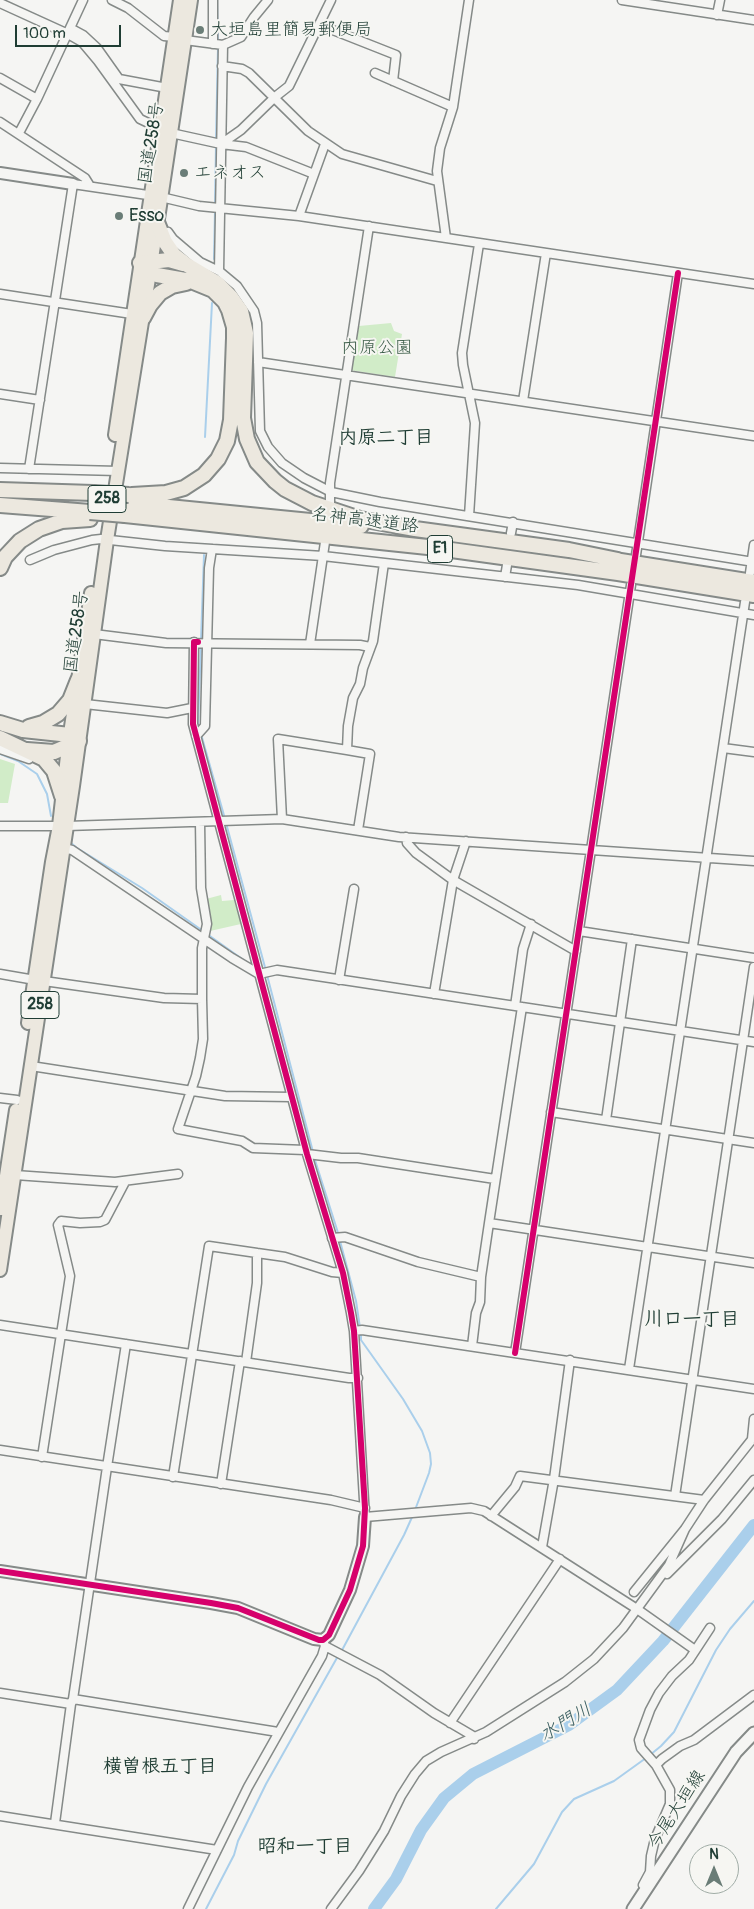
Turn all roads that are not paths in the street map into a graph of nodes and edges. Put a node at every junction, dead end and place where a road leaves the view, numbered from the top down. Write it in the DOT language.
graph roads {
  1 [pos="83,0"];
  2 [pos="112,0"];
  3 [pos="180,0"];
  4 [pos="191,0"];
  5 [pos="213,0"];
  6 [pos="268,0"];
  7 [pos="331,0"];
  8 [pos="469,0"];
  9 [pos="622,0"];
  10 [pos="720,0"];
  11 [pos="0,4"];
  12 [pos="717,14"];
  13 [pos="754,20"];
  14 [pos="320,25"];
  15 [pos="69,31"];
  16 [pos="180,38"];
  17 [pos="218,45"];
  18 [pos="222,66"];
  19 [pos="375,73"];
  20 [pos="0,78"];
  21 [pos="393,81"];
  22 [pos="167,88"];
  23 [pos="275,97"];
  24 [pos="37,99"];
  25 [pos="454,107"];
  26 [pos="0,122"];
  27 [pos="166,131"];
  28 [pos="19,133"];
  29 [pos="218,144"];
  30 [pos="325,144"];
  31 [pos="0,173"];
  32 [pos="314,174"];
  33 [pos="437,181"];
  34 [pos="73,184"];
  35 [pos="90,186"];
  36 [pos="156,196"];
  37 [pos="217,208"];
  38 [pos="299,216"];
  39 [pos="157,222"];
  40 [pos="369,226"];
  41 [pos="168,232"];
  42 [pos="446,238"];
  43 [pos="479,244"];
  44 [pos="546,253"];
  45 [pos="147,265"];
  46 [pos="187,265"];
  47 [pos="219,271"];
  48 [pos="678,273"];
  49 [pos="199,283"];
  50 [pos="754,284"];
  51 [pos="0,294"];
  52 [pos="55,302"];
  53 [pos="137,316"];
  54 [pos="258,362"];
  55 [pos="346,374"];
  56 [pos="469,392"];
  57 [pos="0,394"];
  58 [pos="40,400"];
  59 [pos="523,401"];
  60 [pos="655,422"];
  61 [pos="754,436"];
  62 [pos="0,468"];
  63 [pos="29,469"];
  64 [pos="114,471"];
  65 [pos="0,491"];
  66 [pos="332,492"];
  67 [pos="330,503"];
  68 [pos="0,505"];
  69 [pos="91,506"];
  70 [pos="127,508"];
  71 [pos="468,516"];
  72 [pos="512,522"];
  73 [pos="511,533"];
  74 [pos="104,540"];
  75 [pos="325,542"];
  76 [pos="638,544"];
  77 [pos="754,545"];
  78 [pos="212,549"];
  79 [pos="636,555"];
  80 [pos="323,556"];
  81 [pos="30,560"];
  82 [pos="618,560"];
  83 [pos="753,562"];
  84 [pos="384,563"];
  85 [pos="507,566"];
  86 [pos="0,568"];
  87 [pos="505,577"];
  88 [pos="752,578"];
  89 [pos="631,585"];
  90 [pos="630,595"];
  91 [pos="750,598"];
  92 [pos="743,613"];
  93 [pos="754,615"];
  94 [pos="94,634"];
  95 [pos="201,642"];
  96 [pos="310,644"];
  97 [pos="370,647"];
  98 [pos="78,680"];
  99 [pos="85,704"];
  100 [pos="192,708"];
  101 [pos="6,725"];
  102 [pos="199,733"];
  103 [pos="0,738"];
  104 [pos="72,741"];
  105 [pos="723,748"];
  106 [pos="0,749"];
  107 [pos="347,750"];
  108 [pos="754,752"];
  109 [pos="28,755"];
  110 [pos="62,796"];
  111 [pos="282,818"];
  112 [pos="223,821"];
  113 [pos="200,822"];
  114 [pos="0,826"];
  115 [pos="63,826"];
  116 [pos="358,830"];
  117 [pos="406,837"];
  118 [pos="466,841"];
  119 [pos="64,848"];
  120 [pos="592,850"];
  121 [pos="706,857"];
  122 [pos="754,861"];
  123 [pos="453,880"];
  124 [pos="354,889"];
  125 [pos="531,924"];
  126 [pos="579,931"];
  127 [pos="205,935"];
  128 [pos="632,939"];
  129 [pos="693,947"];
  130 [pos="576,951"];
  131 [pos="754,958"];
  132 [pos="754,967"];
  133 [pos="264,973"];
  134 [pos="0,974"];
  135 [pos="39,980"];
  136 [pos="339,980"];
  137 [pos="434,994"];
  138 [pos="202,998"];
  139 [pos="518,1006"];
  140 [pos="567,1014"];
  141 [pos="619,1022"];
  142 [pos="680,1031"];
  143 [pos="743,1041"];
  144 [pos="754,1042"];
  145 [pos="31,1066"];
  146 [pos="191,1090"];
  147 [pos="291,1097"];
  148 [pos="0,1098"];
  149 [pos="17,1100"];
  150 [pos="552,1112"];
  151 [pos="606,1120"];
  152 [pos="666,1130"];
  153 [pos="729,1139"];
  154 [pos="754,1143"];
  155 [pos="310,1153"];
  156 [pos="178,1174"];
  157 [pos="15,1175"];
  158 [pos="495,1179"];
  159 [pos="125,1182"];
  160 [pos="1,1199"];
  161 [pos="0,1214"];
  162 [pos="489,1223"];
  163 [pos="534,1230"];
  164 [pos="336,1237"];
  165 [pos="648,1248"];
  166 [pos="257,1253"];
  167 [pos="710,1257"];
  168 [pos="754,1263"];
  169 [pos="0,1270"];
  170 [pos="343,1273"];
  171 [pos="481,1277"];
  172 [pos="0,1325"];
  173 [pos="358,1331"];
  174 [pos="61,1334"];
  175 [pos="126,1344"];
  176 [pos="472,1346"];
  177 [pos="515,1353"];
  178 [pos="191,1354"];
  179 [pos="570,1360"];
  180 [pos="243,1362"];
  181 [pos="629,1369"];
  182 [pos="358,1378"];
  183 [pos="692,1378"];
  184 [pos="754,1388"];
  185 [pos="754,1419"];
  186 [pos="753,1438"];
  187 [pos="0,1450"];
  188 [pos="42,1457"];
  189 [pos="107,1467"];
  190 [pos="173,1477"];
  191 [pos="554,1480"];
  192 [pos="754,1480"];
  193 [pos="221,1484"];
  194 [pos="675,1496"];
  195 [pos="704,1500"];
  196 [pos="365,1512"];
  197 [pos="491,1516"];
  198 [pos="685,1529"];
  199 [pos="542,1546"];
  200 [pos="560,1559"];
  201 [pos="0,1571"];
  202 [pos="656,1582"];
  203 [pos="90,1585"];
  204 [pos="634,1592"];
  205 [pos="640,1611"];
  206 [pos="710,1628"];
  207 [pos="326,1644"];
  208 [pos="695,1650"];
  209 [pos="0,1694"];
  210 [pos="754,1695"];
  211 [pos="72,1702"];
  212 [pos="450,1723"];
  213 [pos="278,1732"];
  214 [pos="754,1733"];
  215 [pos="474,1739"];
  216 [pos="655,1763"];
  217 [pos="0,1816"];
  218 [pos="55,1823"];
  219 [pos="217,1850"];
  220 [pos="188,1909"];
  221 [pos="331,1909"];
  222 [pos="632,1909"];
  1 -- 15 [label="street"];
  2 -- 16 [label="street"];
  3 -- 16 [label="highway, 国道258号 / 258"];
  4 -- 16 [label="highway, 国道258号 / 258"];
  5 -- 17 [label="street"];
  6 -- 17 [label="street"];
  7 -- 14 [label="street"];
  8 -- 25 [label="street"];
  9 -- 12 [label="street"];
  10 -- 12 [label="street"];
  11 -- 15 [label="street"];
  12 -- 13 [label="street"];
  14 -- 21 [label="street"];
  14 -- 23 [label="street"];
  15 -- 22 [label="street"];
  15 -- 24 [label="street"];
  15 -- 27 [label="street"];
  16 -- 17 [label="street"];
  16 -- 22 [label="highway, 国道258号 / 258"];
  16 -- 27 [label="highway, 国道258号 / 258"];
  17 -- 18 [label="street"];
  18 -- 23 [label="street"];
  18 -- 29 [label="street"];
  19 -- 21 [label="street"];
  20 -- 24 [label="street"];
  21 -- 25 [label="street"];
  22 -- 27 [label="highway, 国道258号 / 258"];
  23 -- 29 [label="street"];
  23 -- 30 [label="street"];
  24 -- 28 [label="street"];
  25 -- 33 [label="street"];
  26 -- 28 [label="street"];
  27 -- 29 [label="street"];
  27 -- 36 [label="highway, 国道258号 / 258"];
  28 -- 35 [label="street"];
  29 -- 32 [label="street"];
  29 -- 37 [label="street"];
  30 -- 32 [label="street"];
  30 -- 33 [label="street"];
  31 -- 34 [label="street"];
  32 -- 38 [label="street"];
  33 -- 42 [label="street"];
  34 -- 35 [label="street"];
  34 -- 52 [label="street"];
  35 -- 36 [label="street"];
  36 -- 37 [label="street"];
  36 -- 39 [label="highway, 国道258号 / 258"];
  36 -- 45 [label="highway, 国道258号 / 258"];
  37 -- 38 [label="street"];
  37 -- 47 [label="street"];
  38 -- 40 [label="street"];
  39 -- 45 [label="highway, 国道258号 / 258"];
  39 -- 46 [label="highway"];
  40 -- 42 [label="street"];
  40 -- 55 [label="street"];
  41 -- 47 [label="street"];
  42 -- 43 [label="street"];
  43 -- 44 [label="street"];
  43 -- 56 [label="street"];
  44 -- 48 [label="street"];
  44 -- 59 [label="street"];
  45 -- 46 [label="highway"];
  45 -- 49 [label="highway"];
  45 -- 53 [label="highway, 国道258号 / 258"];
  46 -- 82 [label="highway"];
  47 -- 54 [label="street"];
  48 -- 50 [label="street"];
  48 -- 60 [label="street"];
  49 -- 53 [label="highway"];
  49 -- 70 [label="highway"];
  51 -- 52 [label="street"];
  52 -- 53 [label="street"];
  52 -- 58 [label="street"];
  53 -- 64 [label="highway, 国道258号 / 258"];
  54 -- 55 [label="street"];
  54 -- 66 [label="street"];
  55 -- 56 [label="street"];
  55 -- 66 [label="street"];
  56 -- 59 [label="street"];
  56 -- 71 [label="street"];
  57 -- 58 [label="street"];
  58 -- 63 [label="street"];
  59 -- 60 [label="street"];
  60 -- 61 [label="street"];
  60 -- 76 [label="street"];
  62 -- 63 [label="street"];
  63 -- 64 [label="street"];
  64 -- 74 [label="highway, 国道258号 / 258"];
  65 -- 69 [label="highway, 名神高速道路 / E1"];
  66 -- 67 [label="street"];
  66 -- 71 [label="street"];
  68 -- 69 [label="highway, 名神高速道路 / E1"];
  69 -- 70 [label="highway"];
  69 -- 70 [label="highway, 名神高速道路 / E1"];
  69 -- 86 [label="highway"];
  70 -- 82 [label="highway, 名神高速道路 / E1"];
  70 -- 91 [label="highway, 名神高速道路 / E1"];
  71 -- 72 [label="street"];
  72 -- 73 [label="street"];
  72 -- 76 [label="street"];
  74 -- 78 [label="street"];
  74 -- 81 [label="street"];
  74 -- 94 [label="highway, 国道258号 / 258"];
  74 -- 98 [label="highway, 国道258号 / 258"];
  75 -- 80 [label="street"];
  76 -- 79 [label="street"];
  76 -- 83 [label="street"];
  77 -- 83 [label="street"];
  78 -- 80 [label="street"];
  78 -- 95 [label="street"];
  80 -- 84 [label="street"];
  80 -- 96 [label="street"];
  82 -- 88 [label="highway, 名神高速道路 / E1"];
  83 -- 88 [label="street"];
  84 -- 87 [label="street"];
  84 -- 97 [label="street"];
  85 -- 87 [label="street"];
  87 -- 90 [label="street"];
  89 -- 90 [label="street"];
  90 -- 92 [label="street"];
  90 -- 120 [label="street"];
  91 -- 92 [label="street"];
  92 -- 93 [label="street"];
  92 -- 105 [label="street"];
  94 -- 95 [label="street"];
  94 -- 99 [label="highway, 国道258号 / 258"];
  95 -- 96 [label="street"];
  95 -- 100 [label="street"];
  95 -- 102 [label="street"];
  96 -- 97 [label="street"];
  97 -- 107 [label="street"];
  98 -- 101 [label="highway"];
  98 -- 104 [label="highway, 国道258号 / 258"];
  99 -- 100 [label="street"];
  99 -- 104 [label="highway, 国道258号 / 258"];
  100 -- 102 [label="street"];
  101 -- 104 [label="highway"];
  102 -- 112 [label="street"];
  103 -- 109 [label="highway"];
  104 -- 109 [label="highway"];
  104 -- 110 [label="highway, 国道258号 / 258"];
  104 -- 115 [label="highway, 国道258号 / 258"];
  105 -- 108 [label="street"];
  105 -- 121 [label="street"];
  106 -- 109 [label="street"];
  107 -- 111 [label="street"];
  107 -- 116 [label="street"];
  109 -- 110 [label="highway"];
  110 -- 115 [label="highway, 国道258号 / 258"];
  111 -- 112 [label="street"];
  111 -- 116 [label="street"];
  112 -- 113 [label="street"];
  112 -- 133 [label="street"];
  113 -- 115 [label="street"];
  113 -- 127 [label="street"];
  114 -- 115 [label="street"];
  115 -- 119 [label="highway, 国道258号 / 258"];
  115 -- 135 [label="highway, 国道258号 / 258"];
  116 -- 117 [label="street"];
  117 -- 118 [label="street"];
  117 -- 123 [label="street"];
  118 -- 120 [label="street"];
  118 -- 123 [label="street"];
  119 -- 127 [label="street"];
  119 -- 135 [label="highway, 国道258号 / 258"];
  120 -- 121 [label="street"];
  120 -- 126 [label="street"];
  121 -- 122 [label="street"];
  121 -- 129 [label="street"];
  123 -- 125 [label="street"];
  123 -- 137 [label="street"];
  124 -- 136 [label="street"];
  125 -- 130 [label="street"];
  125 -- 139 [label="street"];
  126 -- 128 [label="street"];
  126 -- 130 [label="street"];
  127 -- 133 [label="street"];
  127 -- 138 [label="street"];
  128 -- 129 [label="street"];
  128 -- 141 [label="street"];
  129 -- 131 [label="street"];
  129 -- 142 [label="street"];
  130 -- 140 [label="street"];
  132 -- 143 [label="street"];
  133 -- 136 [label="street"];
  133 -- 147 [label="street"];
  134 -- 135 [label="street"];
  135 -- 138 [label="street"];
  135 -- 145 [label="highway, 国道258号 / 258"];
  135 -- 149 [label="highway, 国道258号 / 258"];
  136 -- 137 [label="street"];
  137 -- 139 [label="street"];
  138 -- 146 [label="street"];
  139 -- 140 [label="street"];
  139 -- 158 [label="street"];
  140 -- 141 [label="street"];
  140 -- 150 [label="street"];
  141 -- 142 [label="street"];
  141 -- 151 [label="street"];
  142 -- 143 [label="street"];
  142 -- 152 [label="street"];
  143 -- 144 [label="street"];
  143 -- 153 [label="street"];
  145 -- 146 [label="street"];
  145 -- 157 [label="highway, 国道258号 / 258"];
  146 -- 147 [label="street"];
  146 -- 155 [label="street"];
  147 -- 155 [label="street"];
  148 -- 149 [label="street"];
  149 -- 160 [label="highway, 国道258号 / 258"];
  150 -- 151 [label="street"];
  150 -- 163 [label="street"];
  151 -- 152 [label="street"];
  152 -- 153 [label="street"];
  152 -- 165 [label="street"];
  153 -- 154 [label="street"];
  153 -- 167 [label="street"];
  155 -- 158 [label="street"];
  155 -- 164 [label="street"];
  156 -- 159 [label="street"];
  157 -- 159 [label="street"];
  157 -- 169 [label="highway, 国道258号 / 258"];
  158 -- 162 [label="street"];
  159 -- 174 [label="street"];
  160 -- 161 [label="highway, 国道258号 / 258"];
  162 -- 163 [label="street"];
  162 -- 171 [label="street"];
  163 -- 165 [label="street"];
  163 -- 177 [label="street"];
  164 -- 170 [label="street"];
  164 -- 171 [label="street"];
  165 -- 167 [label="street"];
  165 -- 181 [label="street"];
  166 -- 170 [label="street"];
  166 -- 178 [label="street"];
  166 -- 180 [label="street"];
  167 -- 168 [label="street"];
  167 -- 183 [label="street"];
  170 -- 173 [label="street"];
  171 -- 176 [label="street"];
  172 -- 174 [label="street"];
  173 -- 176 [label="street"];
  173 -- 182 [label="street"];
  174 -- 175 [label="street"];
  174 -- 188 [label="street"];
  175 -- 178 [label="street"];
  175 -- 189 [label="street"];
  176 -- 177 [label="street"];
  177 -- 179 [label="street"];
  178 -- 180 [label="street"];
  178 -- 190 [label="street"];
  179 -- 181 [label="street"];
  179 -- 191 [label="street"];
  180 -- 182 [label="street"];
  180 -- 193 [label="street"];
  181 -- 183 [label="street"];
  182 -- 196 [label="street"];
  183 -- 184 [label="street"];
  183 -- 194 [label="street"];
  185 -- 186 [label="street"];
  186 -- 195 [label="street"];
  187 -- 188 [label="street"];
  188 -- 189 [label="street"];
  189 -- 190 [label="street"];
  189 -- 203 [label="street"];
  190 -- 193 [label="street"];
  191 -- 194 [label="street"];
  191 -- 197 [label="street"];
  191 -- 199 [label="street"];
  192 -- 202 [label="street"];
  193 -- 196 [label="street"];
  194 -- 195 [label="street"];
  195 -- 198 [label="street"];
  196 -- 197 [label="street"];
  196 -- 207 [label="street"];
  197 -- 199 [label="street"];
  198 -- 202 [label="street"];
  198 -- 204 [label="street"];
  199 -- 200 [label="street"];
  200 -- 205 [label="street"];
  200 -- 212 [label="street"];
  201 -- 203 [label="street"];
  202 -- 205 [label="street"];
  203 -- 207 [label="street"];
  203 -- 211 [label="street"];
  205 -- 208 [label="street"];
  205 -- 215 [label="street"];
  206 -- 208 [label="street"];
  207 -- 212 [label="street"];
  207 -- 213 [label="street"];
  208 -- 216 [label="street"];
  209 -- 211 [label="street"];
  210 -- 216 [label="street"];
  211 -- 213 [label="street"];
  211 -- 218 [label="street"];
  212 -- 215 [label="street"];
  213 -- 219 [label="street"];
  214 -- 222 [label="main road, 今尾大垣線"];
  215 -- 221 [label="street"];
  216 -- 222 [label="street"];
  217 -- 218 [label="street"];
  218 -- 219 [label="street"];
  219 -- 220 [label="street"];
}
